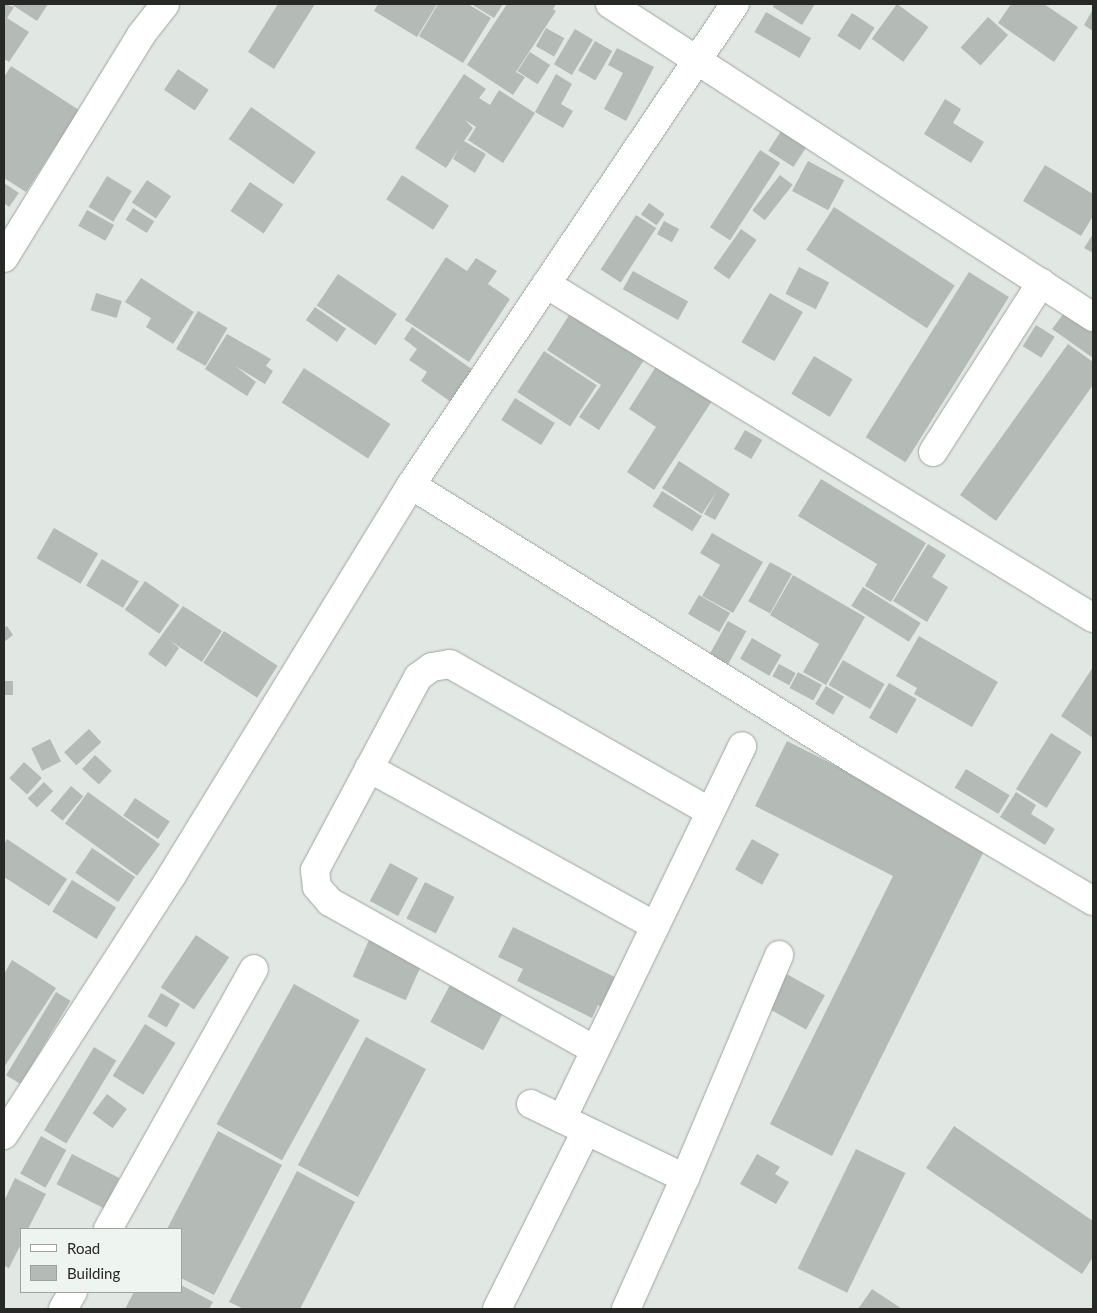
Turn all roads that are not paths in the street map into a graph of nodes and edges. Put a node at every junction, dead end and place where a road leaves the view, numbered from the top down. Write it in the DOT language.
graph roads {
  1 [pos="165,4"];
  2 [pos="610,4"];
  3 [pos="735,4"];
  4 [pos="698,60"];
  5 [pos="4,258"];
  6 [pos="1041,283"];
  7 [pos="546,284"];
  8 [pos="1093,317"];
  9 [pos="934,452"];
  10 [pos="411,485"];
  11 [pos="1093,618"];
  12 [pos="742,746"];
  13 [pos="369,768"];
  14 [pos="710,812"];
  15 [pos="1093,901"];
  16 [pos="655,926"];
  17 [pos="779,955"];
  18 [pos="254,968"];
  19 [pos="595,1050"];
  20 [pos="531,1104"];
  21 [pos="562,1119"];
  22 [pos="586,1131"];
  23 [pos="4,1135"];
  24 [pos="685,1178"];
  25 [pos="109,1228"];
  26 [pos="72,1293"];
  27 [pos="63,1309"];
  28 [pos="497,1309"];
  29 [pos="626,1309"];
  1 -- 5 [label="street"];
  2 -- 4 [label="street"];
  3 -- 4 [label="street"];
  4 -- 6 [label="street"];
  4 -- 7 [label="street"];
  6 -- 8 [label="street"];
  6 -- 9 [label="street"];
  7 -- 10 [label="street"];
  7 -- 11 [label="street"];
  10 -- 15 [label="street"];
  10 -- 23 [label="street"];
  12 -- 14 [label="street"];
  13 -- 14 [label="street"];
  13 -- 16 [label="street"];
  13 -- 19 [label="street"];
  14 -- 16 [label="street"];
  16 -- 19 [label="street"];
  17 -- 24 [label="street"];
  18 -- 25 [label="street"];
  19 -- 21 [label="street"];
  20 -- 21 [label="street"];
  21 -- 22 [label="street"];
  22 -- 24 [label="street"];
  22 -- 28 [label="street"];
  24 -- 29 [label="street"];
  26 -- 27 [label="street"];
}
